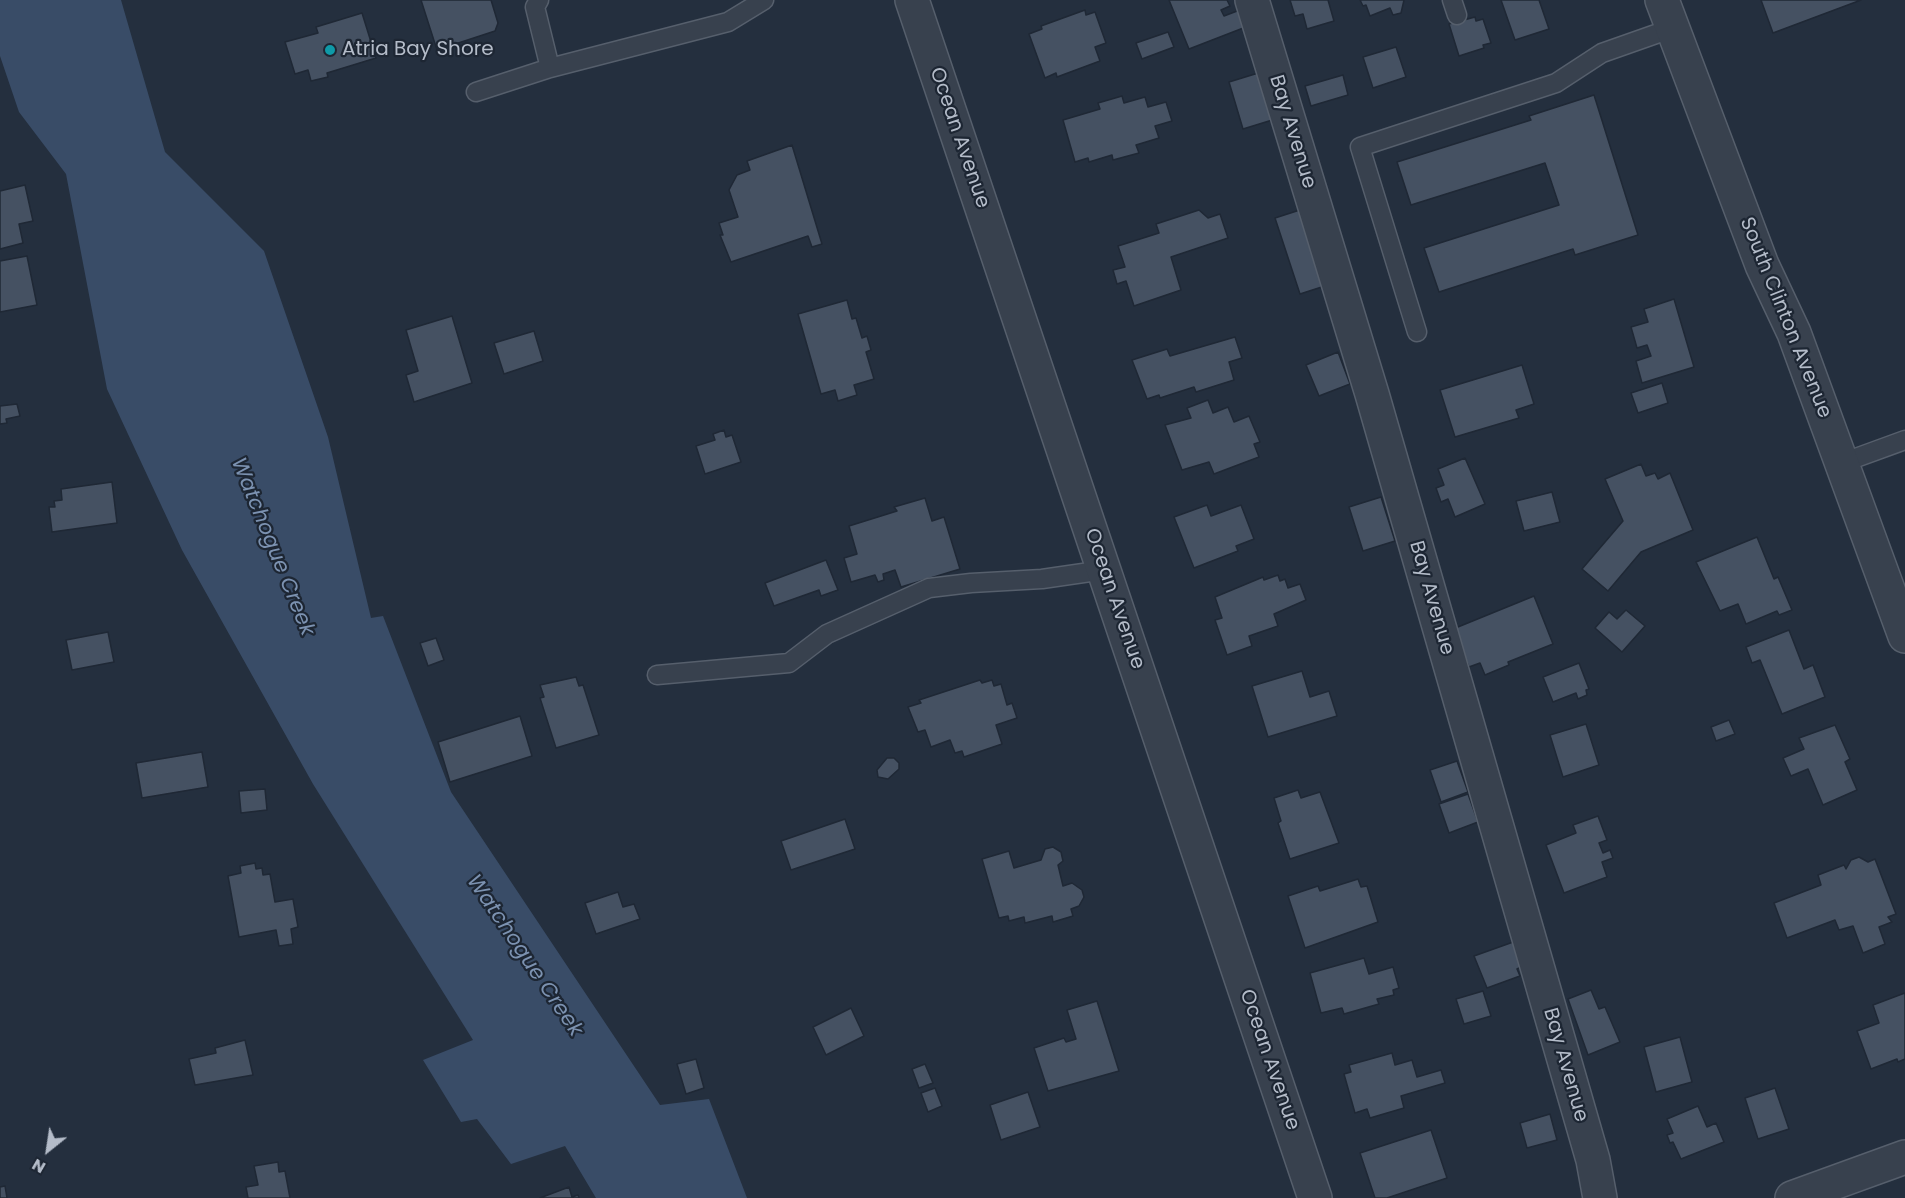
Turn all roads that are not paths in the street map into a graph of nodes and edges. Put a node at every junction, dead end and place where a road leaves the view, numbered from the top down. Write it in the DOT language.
graph roads {
  1 [pos="539,0"];
  2 [pos="764,0"];
  3 [pos="1252,0"];
  4 [pos="922,2"];
  5 [pos="1667,14"];
  6 [pos="550,68"];
  7 [pos="476,92"];
  8 [pos="1417,332"];
  9 [pos="1904,443"];
  10 [pos="1842,463"];
  11 [pos="1104,570"];
  12 [pos="1905,636"];
  13 [pos="657,675"];
  14 [pos="1905,1157"];
  15 [pos="1315,1198"];
  16 [pos="1600,1198"];
  17 [pos="1792,1198"];
  1 -- 6 [label="lane"];
  2 -- 6 [label="lane"];
  3 -- 16 [label="street, Bay Avenue"];
  4 -- 11 [label="street, Ocean Avenue"];
  5 -- 8 [label="lane"];
  5 -- 10 [label="street, South Clinton Avenue"];
  6 -- 7 [label="lane"];
  9 -- 10 [label="lane"];
  10 -- 12 [label="street, South Clinton Avenue"];
  11 -- 13 [label="lane"];
  11 -- 15 [label="street, Ocean Avenue"];
  14 -- 17 [label="street"];
}
